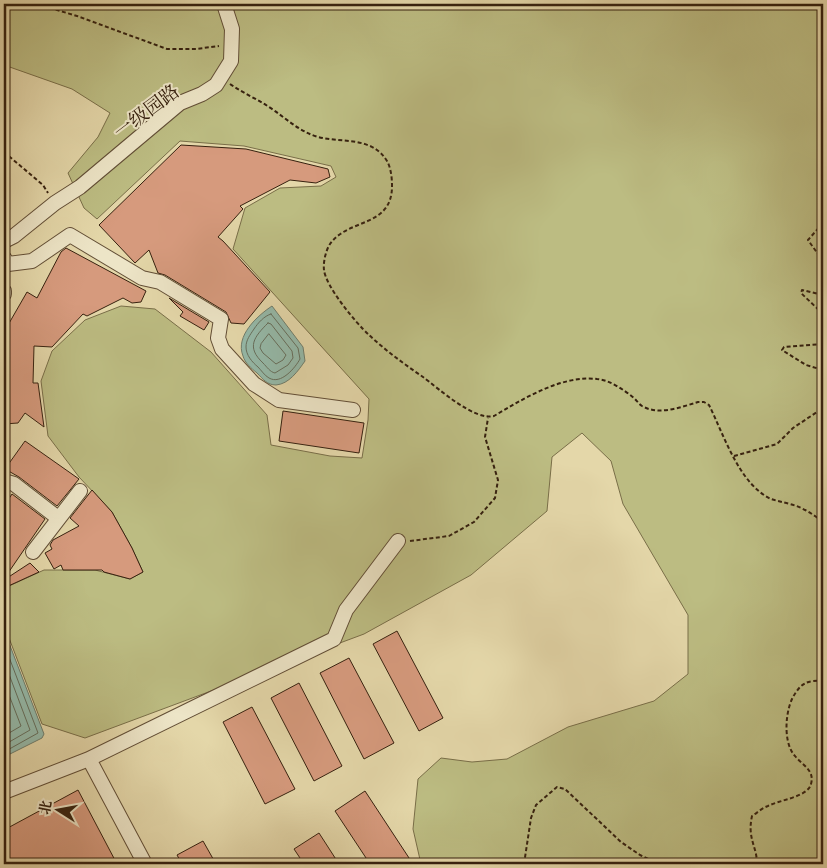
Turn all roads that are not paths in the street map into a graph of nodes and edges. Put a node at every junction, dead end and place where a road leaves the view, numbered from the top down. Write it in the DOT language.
graph roads {
  1 [pos="224,4"];
  2 [pos="4,241"];
  3 [pos="4,258"];
  4 [pos="353,410"];
  5 [pos="4,481"];
  6 [pos="80,492"];
  7 [pos="58,518"];
  8 [pos="398,541"];
  9 [pos="33,552"];
  10 [pos="89,759"];
  11 [pos="4,792"];
  12 [pos="145,864"];
  1 -- 2 [label="street, 一级园路"];
  3 -- 4 [label="street"];
  5 -- 7 [label="street"];
  6 -- 7 [label="street"];
  7 -- 9 [label="street"];
  8 -- 10 [label="street"];
  10 -- 11 [label="street"];
  10 -- 12 [label="street"];
}
